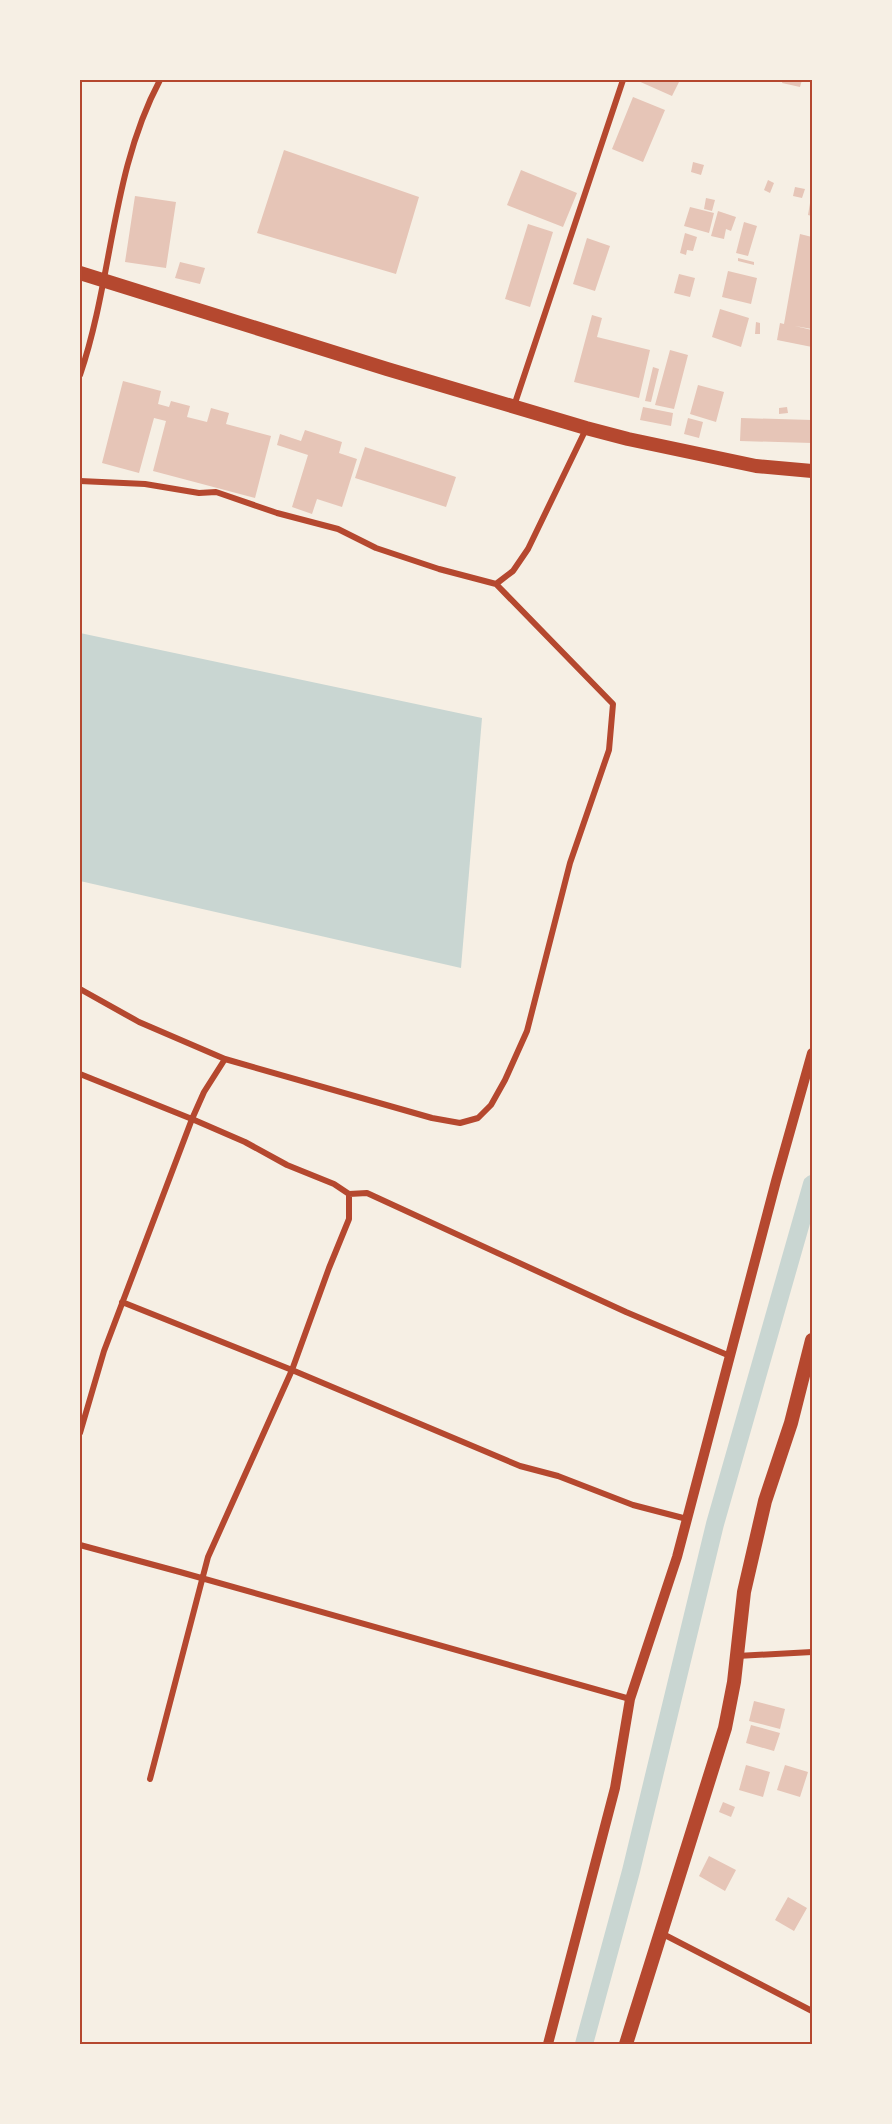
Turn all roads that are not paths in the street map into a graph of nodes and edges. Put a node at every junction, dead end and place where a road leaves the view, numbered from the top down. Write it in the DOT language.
graph roads {
  1 [pos="160,80"];
  2 [pos="623,80"];
  3 [pos="80,273"];
  4 [pos="103,280"];
  5 [pos="80,375"];
  6 [pos="514,406"];
  7 [pos="586,428"];
  8 [pos="813,471"];
  9 [pos="80,481"];
  10 [pos="496,584"];
  11 [pos="80,989"];
  12 [pos="813,1053"];
  13 [pos="225,1059"];
  14 [pos="80,1074"];
  15 [pos="192,1119"];
  16 [pos="349,1194"];
  17 [pos="122,1302"];
  18 [pos="813,1340"];
  19 [pos="730,1356"];
  20 [pos="292,1370"];
  21 [pos="80,1433"];
  22 [pos="687,1519"];
  23 [pos="80,1545"];
  24 [pos="202,1578"];
  25 [pos="813,1652"];
  26 [pos="737,1656"];
  27 [pos="630,1699"];
  28 [pos="150,1779"];
  29 [pos="660,1933"];
  30 [pos="813,2011"];
  31 [pos="548,2044"];
  32 [pos="626,2044"];
  1 -- 4 [label="street"];
  2 -- 6 [label="street"];
  3 -- 4 [label="main road"];
  4 -- 5 [label="street"];
  4 -- 6 [label="main road"];
  6 -- 7 [label="main road"];
  7 -- 8 [label="main road"];
  7 -- 10 [label="street"];
  9 -- 10 [label="street"];
  10 -- 13 [label="street"];
  11 -- 13 [label="street"];
  12 -- 19 [label="street"];
  13 -- 15 [label="street"];
  14 -- 15 [label="street"];
  15 -- 16 [label="street"];
  15 -- 17 [label="street"];
  16 -- 19 [label="street"];
  16 -- 20 [label="street"];
  17 -- 20 [label="street"];
  17 -- 21 [label="street"];
  18 -- 26 [label="main road"];
  19 -- 22 [label="street"];
  20 -- 22 [label="street"];
  20 -- 24 [label="street"];
  22 -- 27 [label="street"];
  23 -- 24 [label="street"];
  24 -- 27 [label="street"];
  24 -- 28 [label="street"];
  25 -- 26 [label="street"];
  26 -- 29 [label="main road"];
  27 -- 31 [label="street"];
  29 -- 30 [label="street"];
  29 -- 32 [label="main road"];
}
